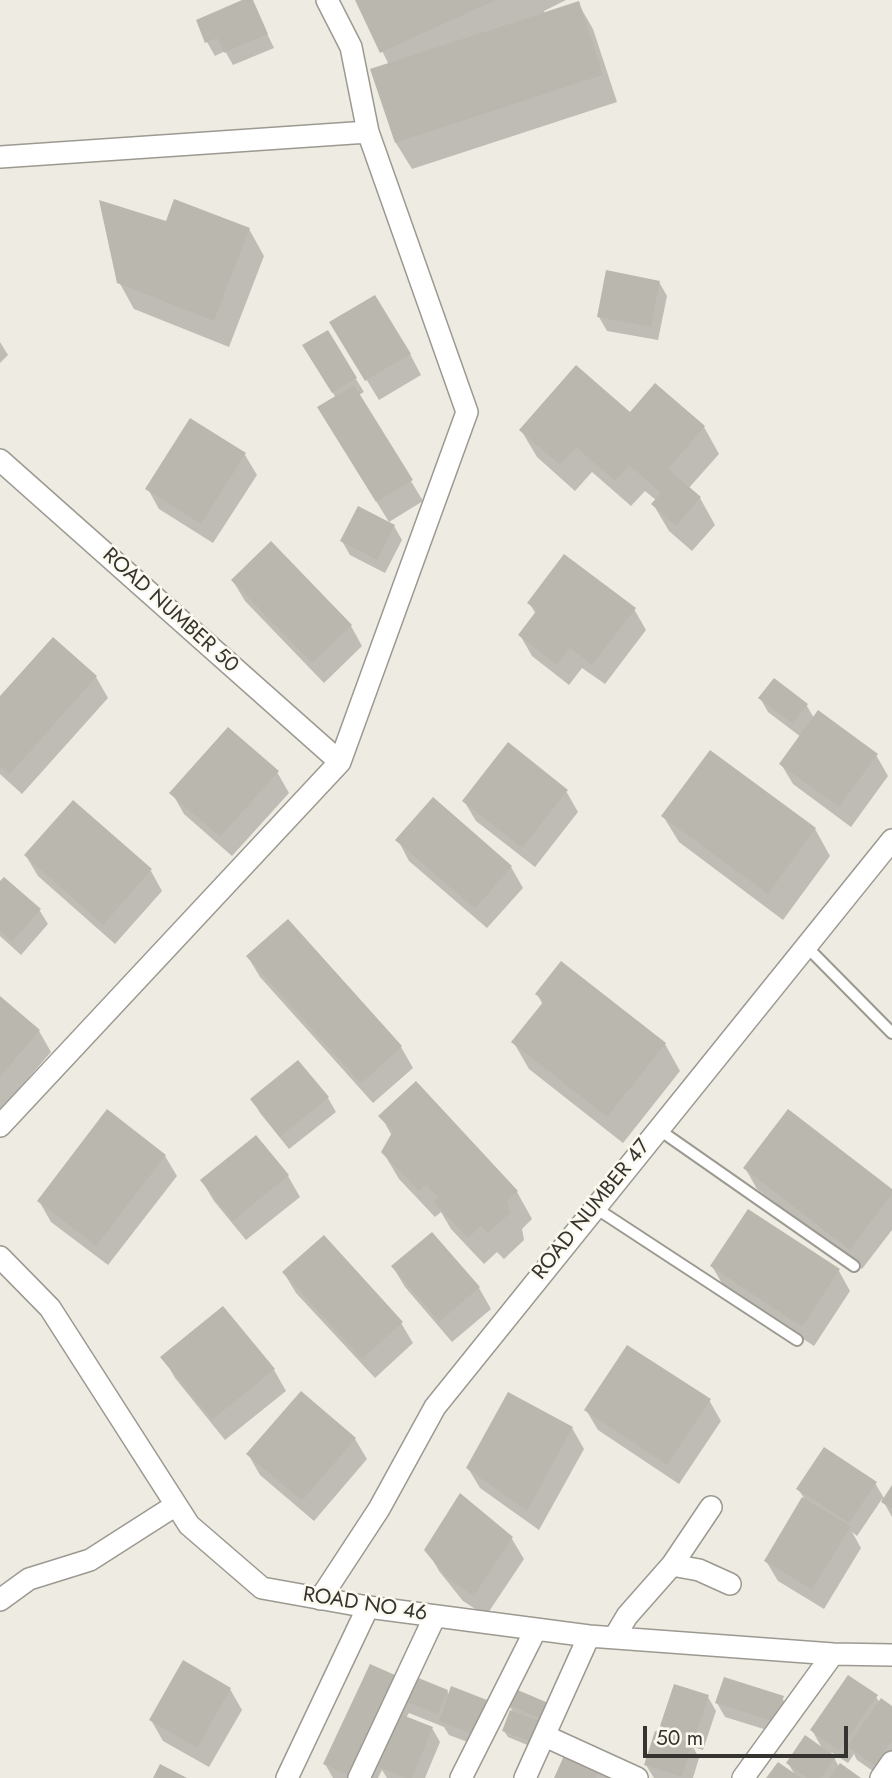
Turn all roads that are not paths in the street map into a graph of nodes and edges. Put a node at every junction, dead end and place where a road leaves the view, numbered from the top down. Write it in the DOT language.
graph roads {
  1 [pos="327,0"];
  2 [pos="368,132"];
  3 [pos="0,157"];
  4 [pos="0,460"];
  5 [pos="340,762"];
  6 [pos="892,840"];
  7 [pos="805,945"];
  8 [pos="892,1033"];
  9 [pos="0,1126"];
  10 [pos="658,1129"];
  11 [pos="594,1208"];
  12 [pos="0,1257"];
  13 [pos="853,1266"];
  14 [pos="797,1340"];
  15 [pos="176,1505"];
  16 [pos="711,1507"];
  17 [pos="673,1565"];
  18 [pos="730,1584"];
  19 [pos="320,1599"];
  20 [pos="0,1600"];
  21 [pos="368,1607"];
  22 [pos="435,1616"];
  23 [pos="536,1629"];
  24 [pos="589,1636"];
  25 [pos="614,1638"];
  26 [pos="833,1654"];
  27 [pos="892,1655"];
  28 [pos="545,1736"];
  29 [pos="892,1762"];
  30 [pos="287,1778"];
  31 [pos="359,1778"];
  32 [pos="461,1778"];
  33 [pos="525,1778"];
  34 [pos="637,1778"];
  35 [pos="743,1778"];
  36 [pos="881,1778"];
  1 -- 2 [label="street"];
  2 -- 3 [label="street"];
  2 -- 5 [label="street"];
  4 -- 5 [label="street, ROAD NUMBER 50"];
  5 -- 9 [label="street"];
  6 -- 7 [label="street, ROAD NUMBER 47"];
  7 -- 8 [label="lane"];
  7 -- 10 [label="street, ROAD NUMBER 47"];
  10 -- 11 [label="street, ROAD NUMBER 47"];
  10 -- 13 [label="lane"];
  11 -- 14 [label="lane"];
  11 -- 19 [label="street, ROAD NUMBER 47"];
  12 -- 15 [label="street, ROAD NO 46"];
  15 -- 19 [label="street, ROAD NO 46"];
  15 -- 20 [label="street"];
  16 -- 17 [label="street"];
  17 -- 18 [label="street"];
  17 -- 25 [label="street"];
  19 -- 21 [label="street, ROAD NO 46"];
  21 -- 22 [label="street, ROAD NO 46"];
  21 -- 30 [label="street"];
  22 -- 23 [label="street, ROAD NO 46"];
  22 -- 31 [label="street"];
  23 -- 24 [label="street, ROAD NO 46"];
  23 -- 32 [label="street"];
  24 -- 25 [label="street, ROAD NO 46"];
  24 -- 28 [label="street"];
  25 -- 26 [label="street, ROAD NO 46"];
  26 -- 27 [label="street, ROAD NO 46"];
  26 -- 35 [label="street"];
  28 -- 33 [label="street"];
  28 -- 34 [label="street"];
  29 -- 36 [label="street"];
}
